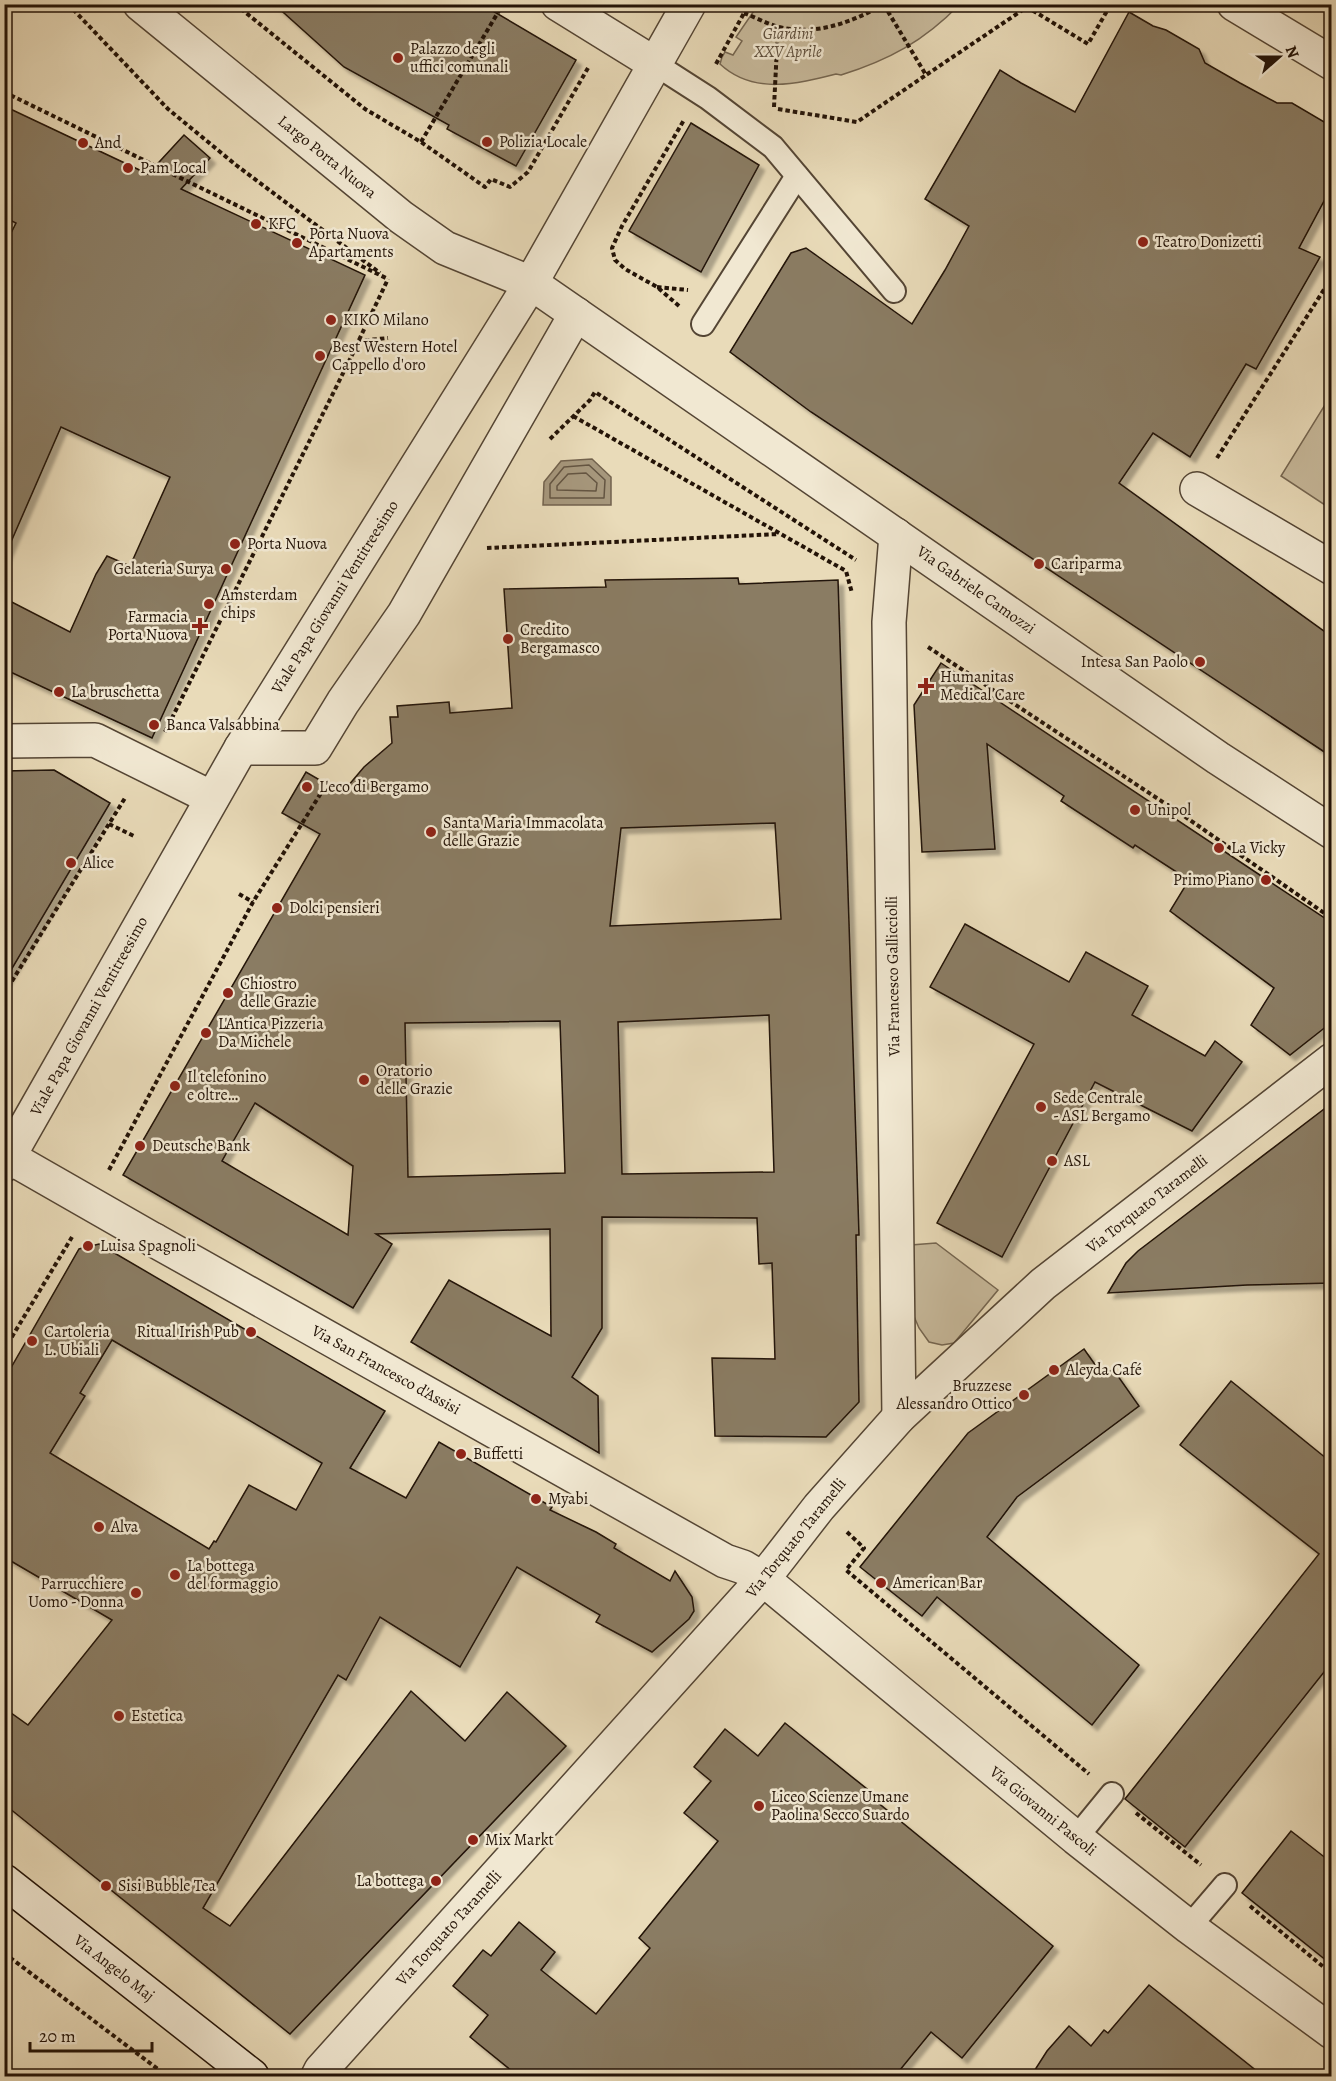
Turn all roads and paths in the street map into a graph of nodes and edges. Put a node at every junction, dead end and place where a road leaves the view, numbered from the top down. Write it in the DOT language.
graph roads {
  1 [pos="68,4"];
  2 [pos="140,4"];
  3 [pos="235,4"];
  4 [pos="503,4"];
  5 [pos="558,4"];
  6 [pos="689,4"];
  7 [pos="1111,4"];
  8 [pos="1234,4"];
  9 [pos="885,5"];
  10 [pos="1025,6"];
  11 [pos="744,13"];
  12 [pos="778,27"];
  13 [pos="607,34"];
  14 [pos="1332,63"];
  15 [pos="655,64"];
  16 [pos="926,75"];
  17 [pos="4,92"];
  18 [pos="774,108"];
  19 [pos="421,142"];
  20 [pos="772,147"];
  21 [pos="797,176"];
  22 [pos="622,226"];
  23 [pos="1332,276"];
  24 [pos="388,279"];
  25 [pos="531,283"];
  26 [pos="691,290"];
  27 [pos="894,291"];
  28 [pos="576,314"];
  29 [pos="703,324"];
  30 [pos="388,338"];
  31 [pos="359,341"];
  32 [pos="622,344"];
  33 [pos="573,416"];
  34 [pos="544,445"];
  35 [pos="1197,489"];
  36 [pos="780,534"];
  37 [pos="896,535"];
  38 [pos="477,548"];
  39 [pos="1332,568"];
  40 [pos="859,569"];
  41 [pos="889,622"];
  42 [pos="4,741"];
  43 [pos="241,748"];
  44 [pos="146,765"];
  45 [pos="326,784"];
  46 [pos="212,798"];
  47 [pos="110,824"];
  48 [pos="1332,832"];
  49 [pos="134,837"];
  50 [pos="239,894"];
  51 [pos="253,902"];
  52 [pos="1332,914"];
  53 [pos="4,994"];
  54 [pos="1332,1060"];
  55 [pos="7,1161"];
  56 [pos="92,1203"];
  57 [pos="4,1350"];
  58 [pos="899,1417"];
  59 [pos="819,1507"];
  60 [pos="764,1579"];
  61 [pos="1112,1794"];
  62 [pos="1076,1838"];
  63 [pos="4,1881"];
  64 [pos="1225,1885"];
  65 [pos="1189,1927"];
  66 [pos="4,1953"];
  67 [pos="1332,1974"];
  68 [pos="1332,2032"];
  69 [pos="167,2076"];
  70 [pos="252,2076"];
  71 [pos="318,2076"];
  1 -- 24 [label="path"];
  2 -- 25 [label="street, Largo Porta Nuova"];
  3 -- 19 [label="path"];
  4 -- 19 [label="path"];
  5 -- 13 [label="street"];
  6 -- 15 [label="street"];
  7 -- 10 [label="path"];
  8 -- 14 [label="street"];
  9 -- 12 [label="path"];
  9 -- 16 [label="path"];
  10 -- 16 [label="path"];
  11 -- 12 [label="path"];
  12 -- 18 [label="path"];
  13 -- 15 [label="street"];
  13 -- 19 [label="path"];
  15 -- 20 [label="lane"];
  15 -- 25 [label="street"];
  16 -- 18 [label="path"];
  17 -- 24 [label="path"];
  18 -- 20 [label="path"];
  20 -- 21 [label="lane"];
  21 -- 27 [label="lane"];
  21 -- 29 [label="lane"];
  22 -- 26 [label="path"];
  23 -- 35 [label="path"];
  24 -- 31 [label="path"];
  25 -- 28 [label="street, Largo Porta Nuova"];
  25 -- 43 [label="street, Viale Papa Giovanni Ventitreesimo"];
  28 -- 32 [label="street, Largo Porta Nuova"];
  28 -- 43 [label="street"];
  30 -- 31 [label="path"];
  31 -- 44 [label="path"];
  32 -- 37 [label="street, Via Gabriele Camozzi"];
  33 -- 34 [label="path"];
  33 -- 36 [label="path"];
  33 -- 40 [label="path"];
  35 -- 39 [label="street"];
  36 -- 38 [label="path"];
  36 -- 41 [label="path"];
  37 -- 41 [label="street, Via Francesco Gallicciolli"];
  37 -- 48 [label="street, Via Gabriele Camozzi"];
  41 -- 52 [label="path"];
  41 -- 58 [label="street, Via Francesco Gallicciolli"];
  42 -- 44 [label="street"];
  43 -- 46 [label="street, Viale Papa Giovanni Ventitreesimo"];
  44 -- 46 [label="street"];
  44 -- 47 [label="path"];
  45 -- 51 [label="path"];
  46 -- 55 [label="street, Viale Papa Giovanni Ventitreesimo"];
  47 -- 49 [label="path"];
  47 -- 53 [label="path"];
  50 -- 51 [label="path"];
  51 -- 56 [label="path"];
  54 -- 58 [label="street, Via Torquato Taramelli"];
  55 -- 56 [label="street, Via San Francesco d'Assisi"];
  56 -- 57 [label="path"];
  56 -- 60 [label="street, Via San Francesco d'Assisi"];
  58 -- 59 [label="street, Via Torquato Taramelli"];
  59 -- 60 [label="street, Via Torquato Taramelli"];
  59 -- 61 [label="path"];
  60 -- 62 [label="street, Via Giovanni Pascoli"];
  60 -- 71 [label="street, Via Torquato Taramelli"];
  61 -- 62 [label="lane"];
  61 -- 64 [label="path"];
  62 -- 65 [label="street, Via Giovanni Pascoli"];
  63 -- 70 [label="street, Via Angelo Maj"];
  64 -- 65 [label="lane"];
  64 -- 67 [label="path"];
  65 -- 68 [label="street, Via Giovanni Pascoli"];
  66 -- 69 [label="path"];
}
